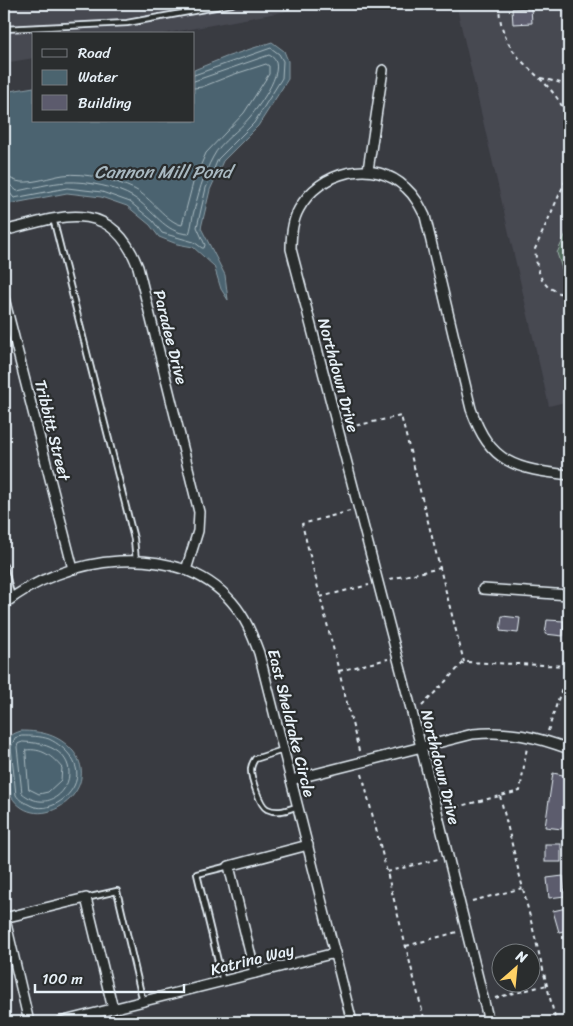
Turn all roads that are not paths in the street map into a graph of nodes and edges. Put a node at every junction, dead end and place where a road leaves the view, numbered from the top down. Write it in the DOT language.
graph roads {
  1 [pos="232,4"];
  2 [pos="4,29"];
  3 [pos="383,70"];
  4 [pos="368,170"];
  5 [pos="53,218"];
  6 [pos="4,231"];
  7 [pos="4,298"];
  8 [pos="569,475"];
  9 [pos="136,561"];
  10 [pos="4,566"];
  11 [pos="74,569"];
  12 [pos="186,570"];
  13 [pos="483,589"];
  14 [pos="569,595"];
  15 [pos="12,598"];
  16 [pos="4,604"];
  17 [pos="421,748"];
  18 [pos="569,749"];
  19 [pos="283,750"];
  20 [pos="291,780"];
  21 [pos="298,806"];
  22 [pos="308,846"];
  23 [pos="229,866"];
  24 [pos="86,898"];
  25 [pos="4,916"];
  26 [pos="335,953"];
  27 [pos="256,973"];
  28 [pos="223,982"];
  29 [pos="143,1002"];
  30 [pos="113,1009"];
  31 [pos="29,1022"];
  32 [pos="60,1022"];
  33 [pos="352,1022"];
  34 [pos="489,1022"];
  1 -- 2 [label="lane"];
  3 -- 4 [label="street"];
  4 -- 8 [label="street, Northdown Drive"];
  4 -- 17 [label="street, Northdown Drive"];
  5 -- 6 [label="street, Paradee Drive"];
  5 -- 9 [label="lane"];
  5 -- 12 [label="street, Paradee Drive"];
  7 -- 11 [label="street, Tribbitt Street"];
  9 -- 11 [label="street, East Sheldrake Circle"];
  9 -- 12 [label="street, East Sheldrake Circle"];
  10 -- 15 [label="lane"];
  11 -- 15 [label="street, East Sheldrake Circle"];
  12 -- 19 [label="street, East Sheldrake Circle"];
  13 -- 14 [label="street"];
  15 -- 16 [label="street, East Sheldrake Circle"];
  17 -- 18 [label="street"];
  17 -- 20 [label="street"];
  17 -- 34 [label="street, Northdown Drive"];
  19 -- 20 [label="street, East Sheldrake Circle"];
  19 -- 21 [label="lane"];
  20 -- 21 [label="street, East Sheldrake Circle"];
  21 -- 22 [label="street, East Sheldrake Circle"];
  22 -- 23 [label="street"];
  22 -- 26 [label="street, East Sheldrake Circle"];
  23 -- 27 [label="street"];
  23 -- 28 [label="lane"];
  24 -- 25 [label="street"];
  24 -- 29 [label="lane"];
  24 -- 30 [label="street"];
  25 -- 31 [label="street"];
  26 -- 27 [label="street, Katrina Way"];
  26 -- 33 [label="street, East Sheldrake Circle"];
  27 -- 28 [label="street, Katrina Way"];
  28 -- 29 [label="street, Katrina Way"];
  29 -- 30 [label="street, Katrina Way"];
  30 -- 32 [label="street, Katrina Way"];
}
